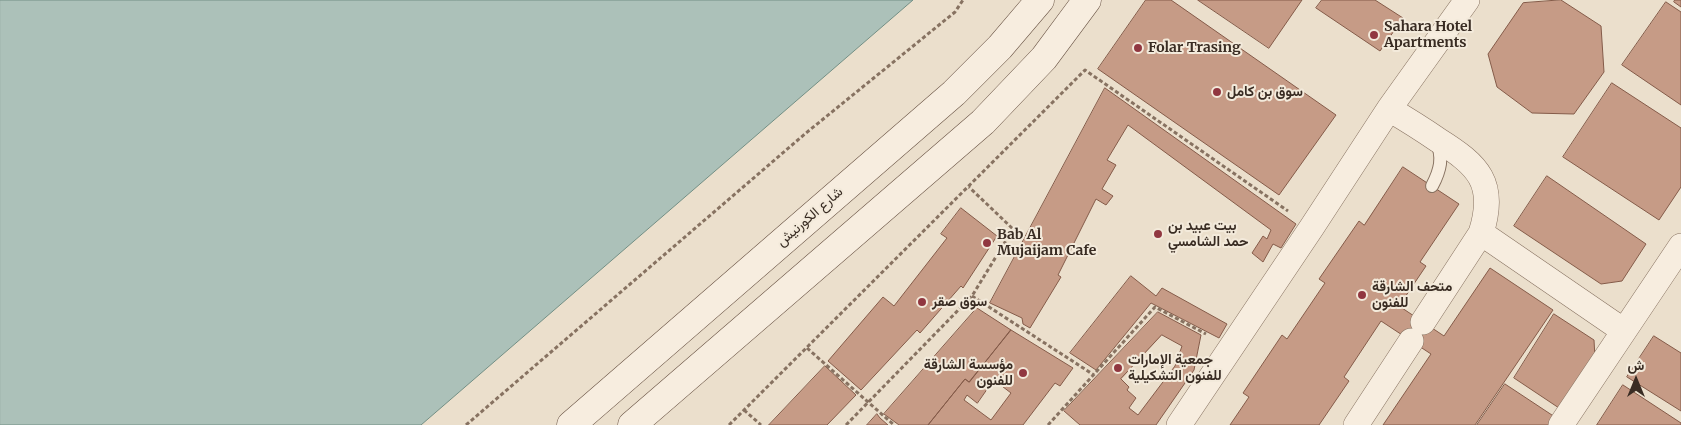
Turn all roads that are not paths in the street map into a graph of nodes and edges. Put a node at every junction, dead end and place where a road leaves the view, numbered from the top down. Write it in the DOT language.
graph roads {
  1 [pos="1040,0"];
  2 [pos="1088,0"];
  3 [pos="1467,0"];
  4 [pos="1389,109"];
  5 [pos="1434,137"];
  6 [pos="1432,186"];
  7 [pos="1481,233"];
  8 [pos="1681,246"];
  9 [pos="1624,331"];
  10 [pos="571,425"];
  11 [pos="632,425"];
  12 [pos="1179,425"];
  13 [pos="1356,425"];
  14 [pos="1561,425"];
  1 -- 10 [label="main road, شارع الكورنيش"];
  2 -- 11 [label="main road"];
  3 -- 4 [label="street"];
  4 -- 5 [label="street"];
  4 -- 12 [label="street"];
  5 -- 6 [label="lane"];
  5 -- 7 [label="street"];
  7 -- 9 [label="street"];
  7 -- 13 [label="street"];
  8 -- 9 [label="street"];
  9 -- 14 [label="street"];
}
